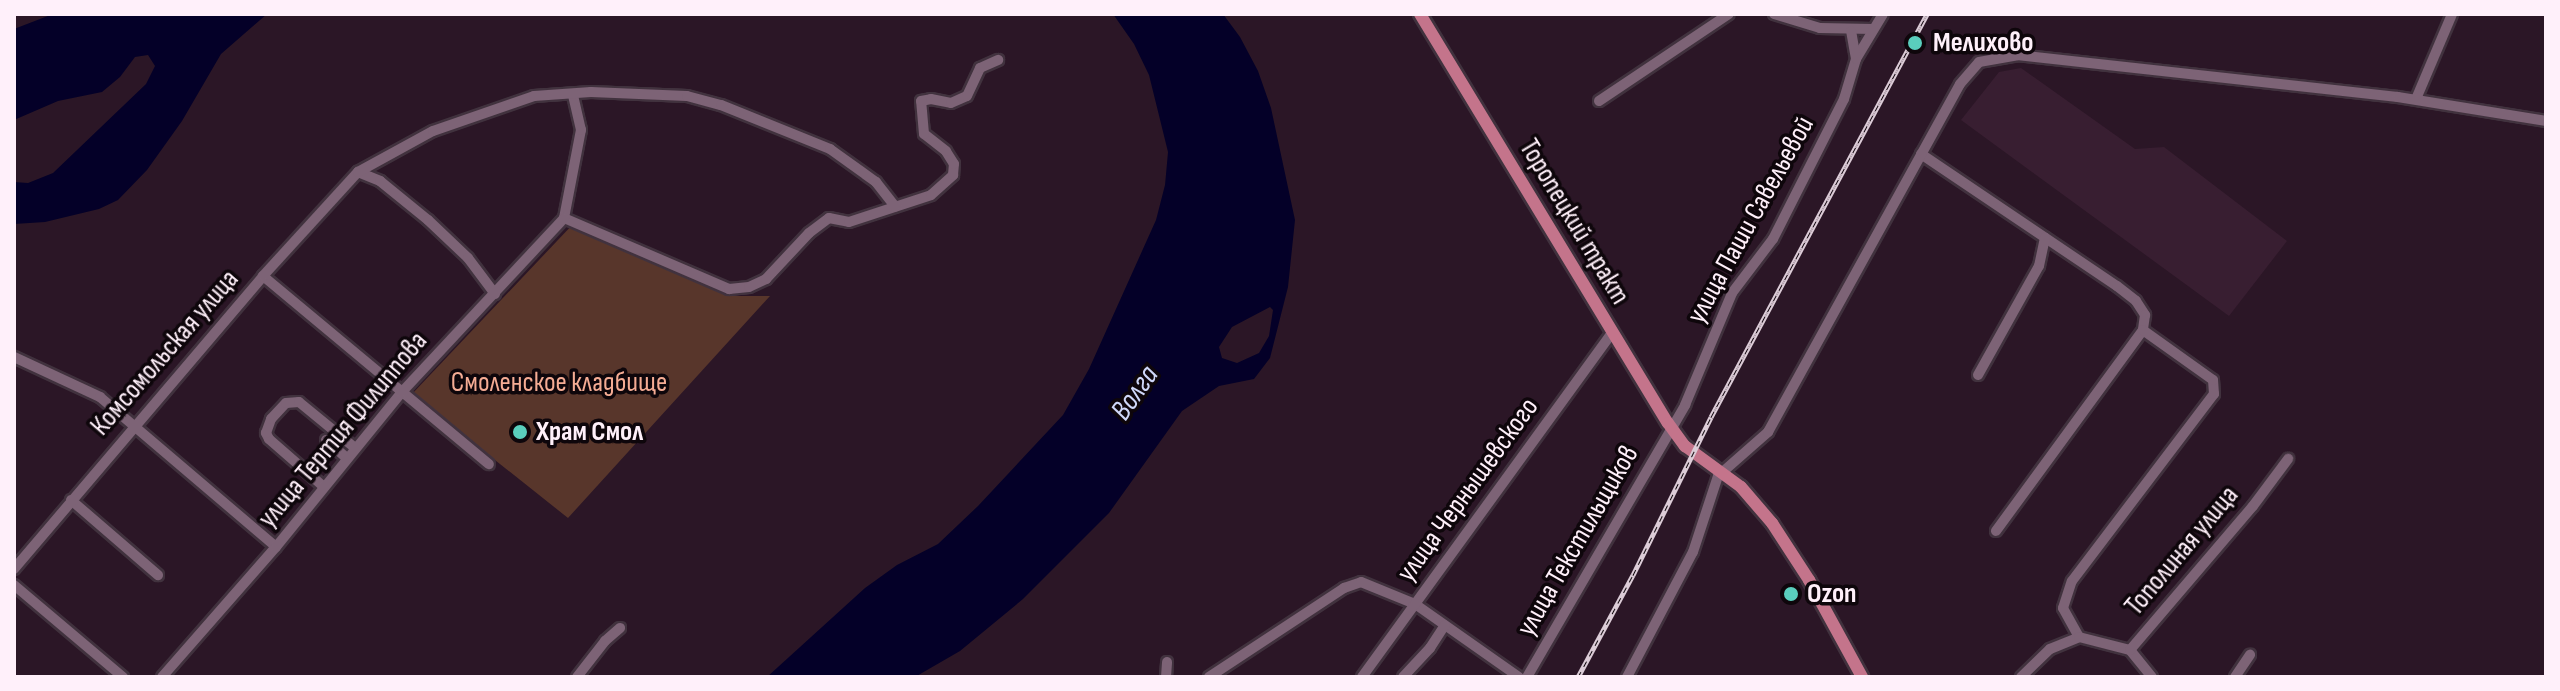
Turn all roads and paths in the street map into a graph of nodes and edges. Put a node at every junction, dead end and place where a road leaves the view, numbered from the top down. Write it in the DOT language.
graph roads {
  1 [pos="1420,14"];
  2 [pos="1729,14"];
  3 [pos="1774,14"];
  4 [pos="1883,14"];
  5 [pos="2452,14"];
  6 [pos="1873,29"];
  7 [pos="1851,31"];
  8 [pos="1856,59"];
  9 [pos="998,60"];
  10 [pos="573,95"];
  11 [pos="2416,99"];
  12 [pos="1599,101"];
  13 [pos="2546,121"];
  14 [pos="1921,154"];
  15 [pos="358,172"];
  16 [pos="895,206"];
  17 [pos="564,218"];
  18 [pos="2045,238"];
  19 [pos="263,276"];
  20 [pos="495,294"];
  21 [pos="2143,330"];
  22 [pos="1613,332"];
  23 [pos="14,357"];
  24 [pos="1978,375"];
  25 [pos="401,393"];
  26 [pos="133,427"];
  27 [pos="1672,428"];
  28 [pos="326,440"];
  29 [pos="355,448"];
  30 [pos="347,458"];
  31 [pos="2288,459"];
  32 [pos="489,464"];
  33 [pos="1722,472"];
  34 [pos="324,487"];
  35 [pos="71,500"];
  36 [pos="1996,531"];
  37 [pos="276,547"];
  38 [pos="14,569"];
  39 [pos="158,575"];
  40 [pos="14,585"];
  41 [pos="1415,604"];
  42 [pos="1445,625"];
  43 [pos="620,628"];
  44 [pos="2079,637"];
  45 [pos="2130,650"];
  46 [pos="2250,655"];
  47 [pos="1167,662"];
  48 [pos="2032,667"];
  49 [pos="123,677"];
  50 [pos="162,677"];
  51 [pos="577,677"];
  52 [pos="1166,677"];
  53 [pos="1209,677"];
  54 [pos="1362,677"];
  55 [pos="1403,677"];
  56 [pos="1519,677"];
  57 [pos="1527,677"];
  58 [pos="1627,677"];
  59 [pos="1862,677"];
  60 [pos="2021,677"];
  61 [pos="2039,677"];
  62 [pos="2152,677"];
  63 [pos="2235,677"];
  1 -- 22 [label="main road, Торопецкий тракт"];
  2 -- 12 [label="street"];
  3 -- 7 [label="street"];
  4 -- 6 [label="street"];
  5 -- 11 [label="street"];
  6 -- 7 [label="street"];
  6 -- 8 [label="street"];
  7 -- 8 [label="street, улица Паши Савельевой"];
  8 -- 27 [label="street, улица Паши Савельевой"];
  9 -- 16 [label="street"];
  10 -- 15 [label="street, Комсомольская улица"];
  10 -- 16 [label="street, Комсомольская улица"];
  10 -- 17 [label="street"];
  11 -- 13 [label="street"];
  11 -- 14 [label="street"];
  14 -- 18 [label="street"];
  14 -- 33 [label="street"];
  15 -- 19 [label="street, Комсомольская улица"];
  15 -- 20 [label="street"];
  16 -- 17 [label="street"];
  17 -- 20 [label="street, улица Тертия Филиппова"];
  18 -- 21 [label="street"];
  18 -- 24 [label="street"];
  19 -- 25 [label="street"];
  19 -- 26 [label="street, Комсомольская улица"];
  20 -- 25 [label="street, улица Тертия Филиппова"];
  21 -- 36 [label="street"];
  21 -- 44 [label="street"];
  22 -- 27 [label="main road, Торопецкий тракт"];
  22 -- 41 [label="street, улица Чернышевского"];
  23 -- 26 [label="street"];
  25 -- 29 [label="street, улица Тертия Филиппова"];
  25 -- 32 [label="street"];
  26 -- 35 [label="street, Комсомольская улица"];
  26 -- 37 [label="street"];
  27 -- 33 [label="main road, Торопецкий тракт"];
  27 -- 57 [label="street, улица Текстильщиков"];
  28 -- 30 [label="street"];
  29 -- 30 [label="street, улица Тертия Филиппова"];
  29 -- 34 [label="street"];
  30 -- 34 [label="street, улица Тертия Филиппова"];
  31 -- 45 [label="street, Тополиная улица"];
  33 -- 58 [label="street"];
  33 -- 59 [label="main road"];
  34 -- 37 [label="street, улица Тертия Филиппова"];
  35 -- 38 [label="street, Комсомольская улица"];
  35 -- 39 [label="street"];
  37 -- 50 [label="street, улица Тертия Филиппова"];
  40 -- 49 [label="street"];
  41 -- 42 [label="street"];
  41 -- 53 [label="street"];
  41 -- 54 [label="street, улица Чернышевского"];
  42 -- 55 [label="street"];
  42 -- 56 [label="street"];
  43 -- 51 [label="street"];
  44 -- 45 [label="street, Тополиная улица"];
  44 -- 48 [label="street"];
  45 -- 62 [label="street"];
  46 -- 63 [label="street"];
  47 -- 52 [label="street"];
  48 -- 60 [label="street"];
  48 -- 61 [label="street"];
}
